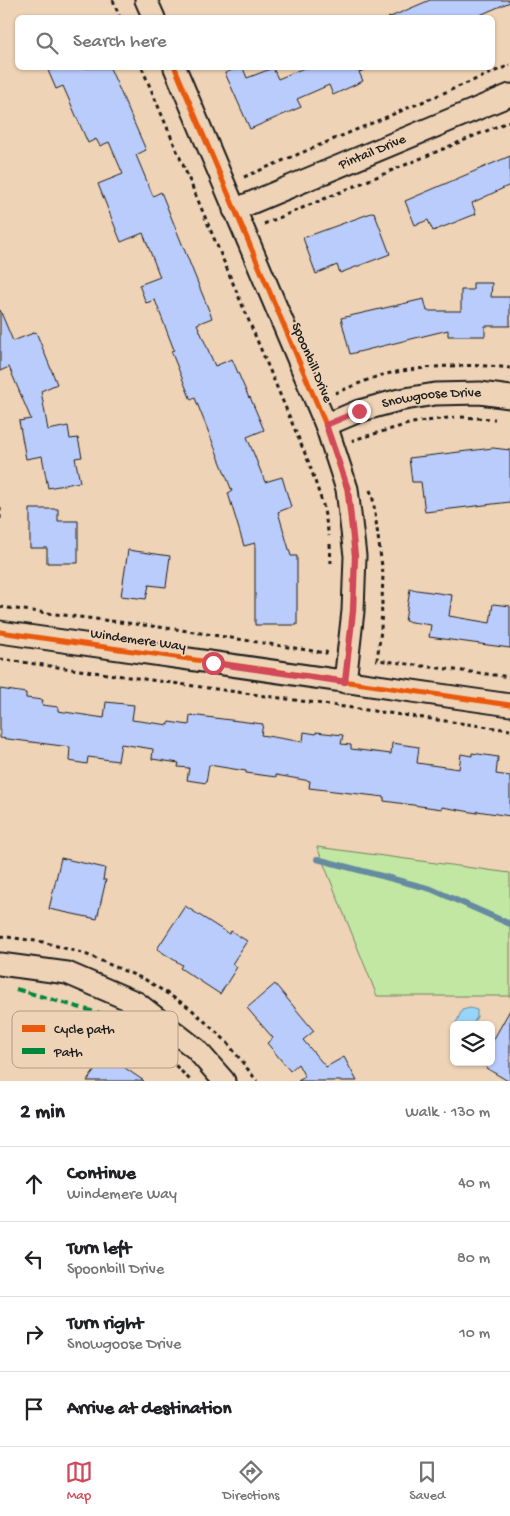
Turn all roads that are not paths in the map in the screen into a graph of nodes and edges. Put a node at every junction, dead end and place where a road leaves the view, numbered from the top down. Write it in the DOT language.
graph roads {
  1 [pos="146,0"];
  2 [pos="153,15"];
  3 [pos="176,70"];
  4 [pos="510,95"];
  5 [pos="234,210"];
  6 [pos="510,397"];
  7 [pos="326,425"];
  8 [pos="0,632"];
  9 [pos="345,682"];
  10 [pos="510,705"];
  11 [pos="0,964"];
  12 [pos="147,1011"];
  13 [pos="178,1035"];
  14 [pos="224,1081"];
  1 -- 2 [label="street"];
  3 -- 5 [label="street, Spoonbill Drive"];
  4 -- 5 [label="street, Pintail Drive"];
  5 -- 7 [label="street, Spoonbill Drive"];
  6 -- 7 [label="street, Snowgoose Drive"];
  7 -- 9 [label="street, Spoonbill Drive"];
  8 -- 9 [label="street, Windemere Way"];
  9 -- 10 [label="street, Windemere Way"];
  11 -- 12 [label="street"];
  13 -- 14 [label="street"];
}
